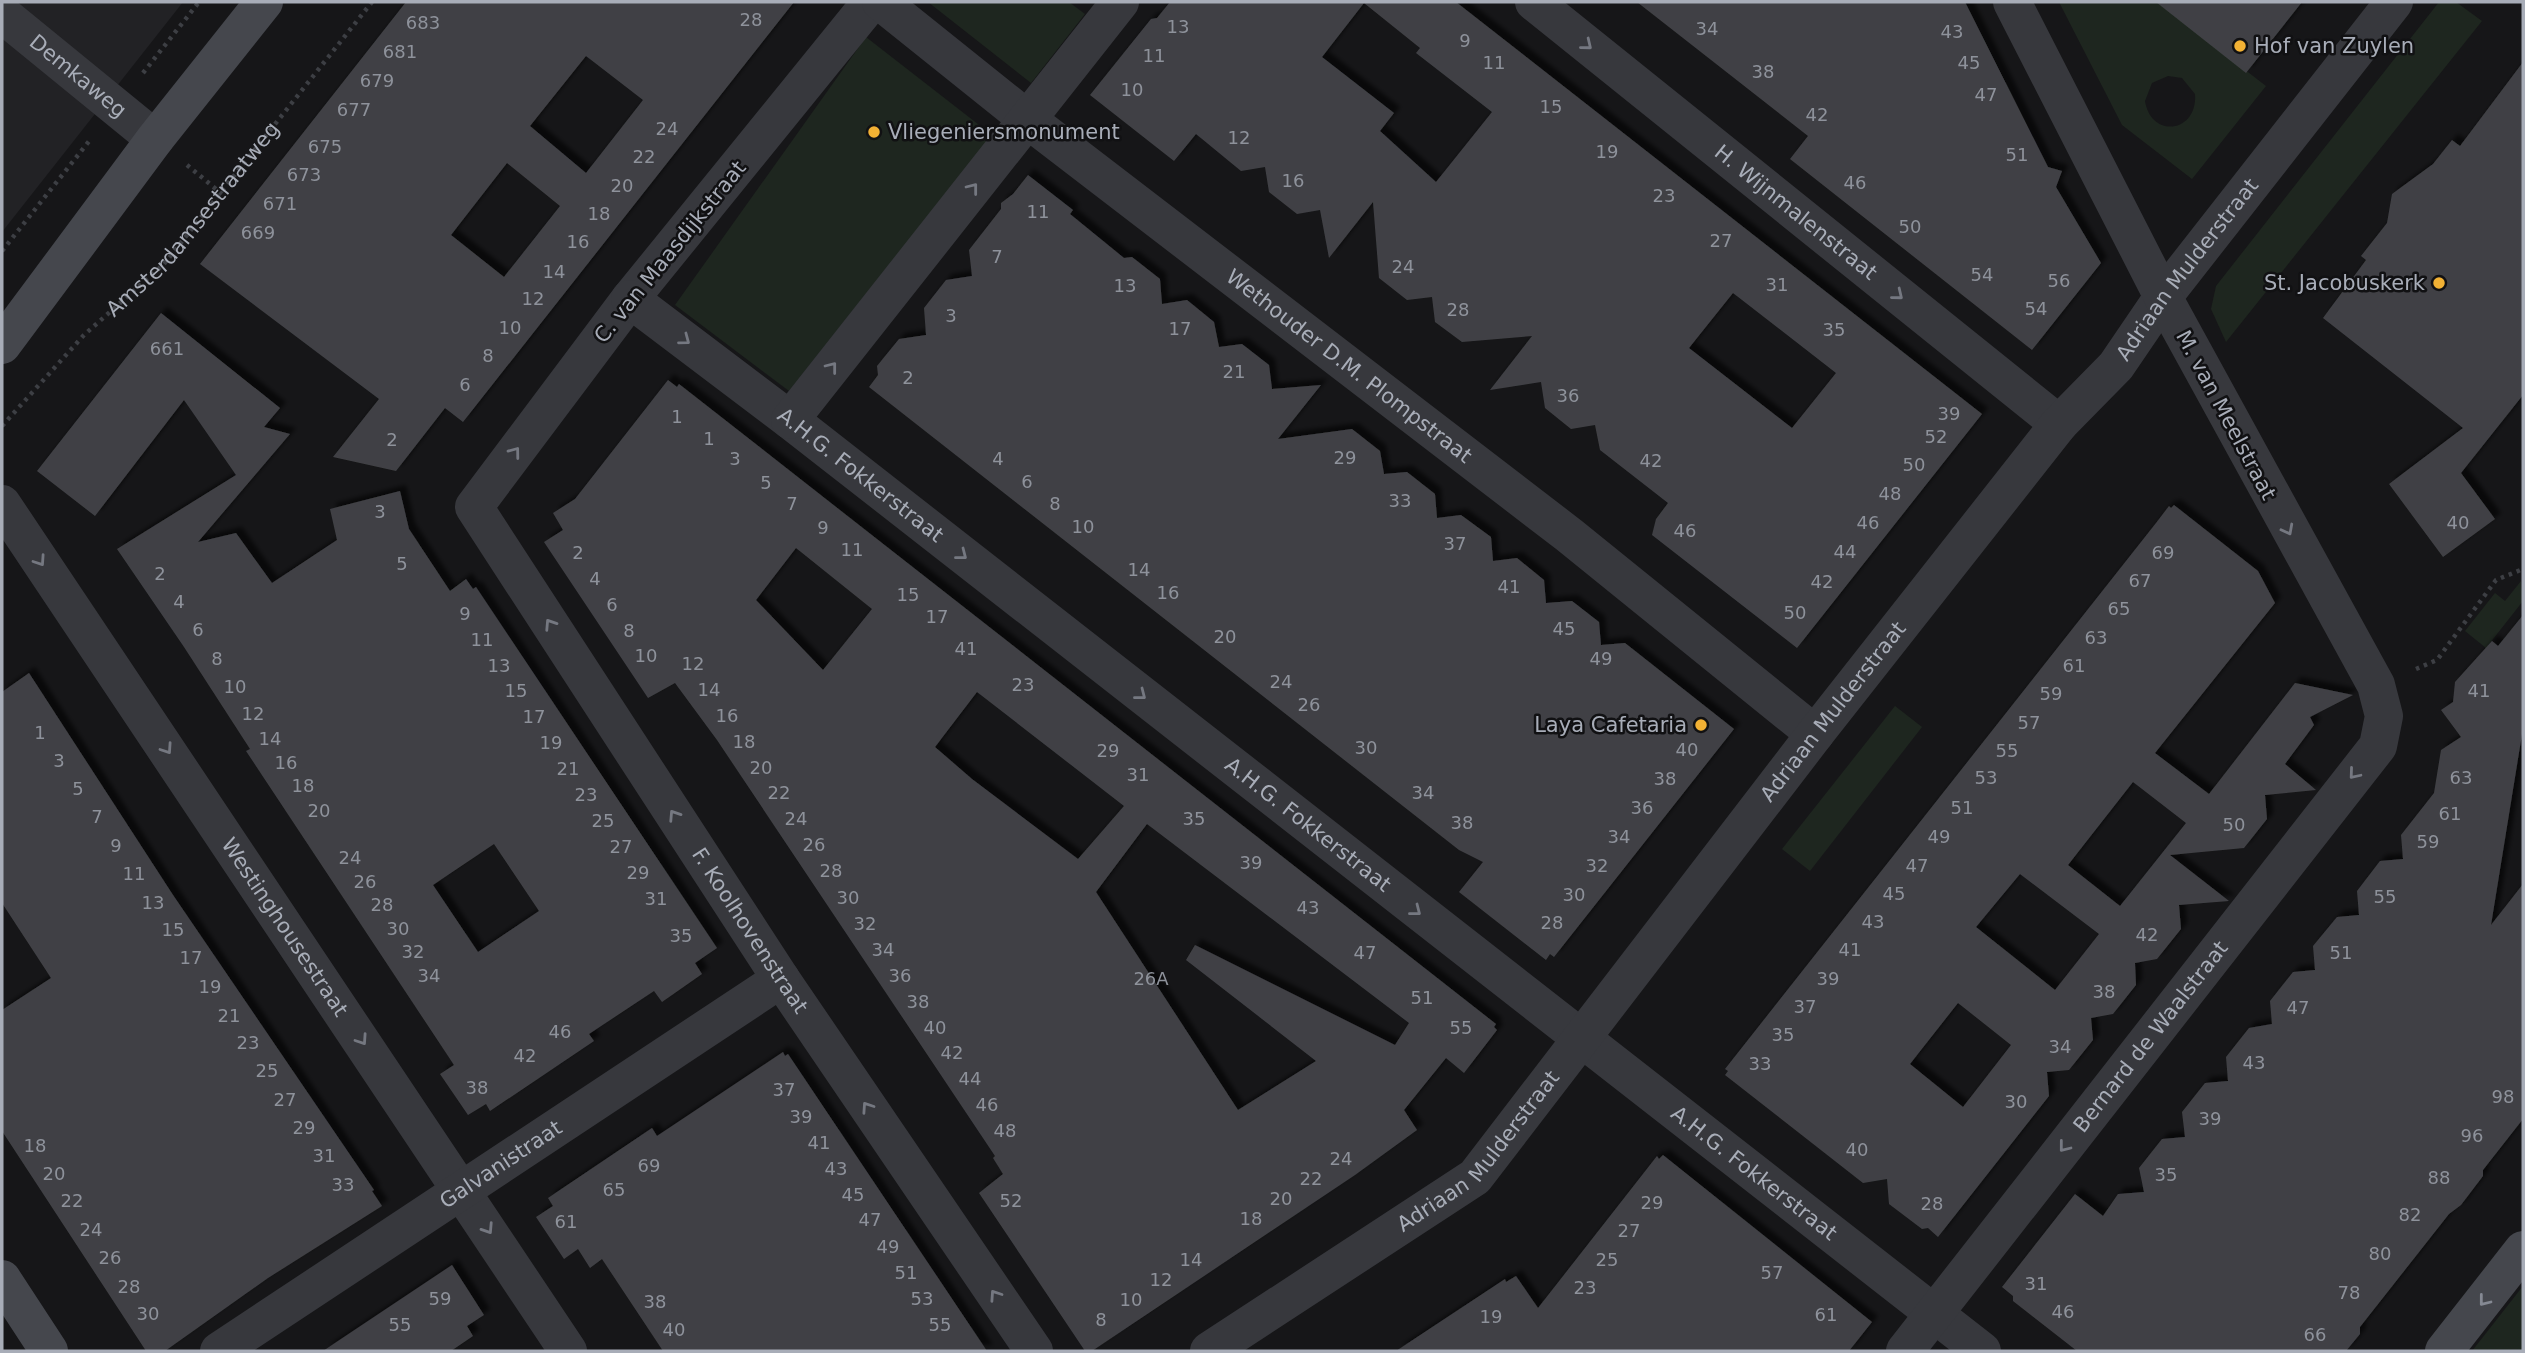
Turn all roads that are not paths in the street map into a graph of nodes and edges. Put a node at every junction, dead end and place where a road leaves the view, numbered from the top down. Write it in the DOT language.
graph roads {
  1 [pos="264,2"];
  2 [pos="871,2"];
  3 [pos="881,2"];
  4 [pos="1120,2"];
  5 [pos="1534,2"];
  6 [pos="2012,2"];
  7 [pos="2393,2"];
  8 [pos="2,14"];
  9 [pos="1027,119"];
  10 [pos="155,139"];
  11 [pos="2163,298"];
  12 [pos="630,299"];
  13 [pos="2,345"];
  14 [pos="790,420"];
  15 [pos="2059,424"];
  16 [pos="2,504"];
  17 [pos="474,507"];
  18 [pos="2380,701"];
  19 [pos="1815,734"];
  20 [pos="781,979"];
  21 [pos="1581,1040"];
  22 [pos="462,1190"];
  23 [pos="2523,1250"];
  24 [pos="2,1279"];
  25 [pos="1934,1315"];
  26 [pos="50,1351"];
  27 [pos="219,1351"];
  28 [pos="568,1351"];
  29 [pos="1034,1351"];
  30 [pos="1209,1351"];
  31 [pos="1905,1351"];
  32 [pos="1982,1351"];
  33 [pos="2444,1351"];
  1 -- 10 [label="main road"];
  2 -- 12 [label="street, C. van Maasdijkstraat"];
  3 -- 9 [label="street, Wethouder D.M. Plompstraat"];
  4 -- 9 [label="street"];
  5 -- 15 [label="street, H. Wijnmalenstraat, one-way"];
  6 -- 11 [label="street, M. van Meelstraat"];
  7 -- 11 [label="street, Adriaan Mulderstraat"];
  8 -- 10 [label="street, Demkaweg"];
  14 -- 9 [label="street, one-way"];
  9 -- 19 [label="street, Wethouder D.M. Plompstraat"];
  10 -- 13 [label="main road"];
  11 -- 15 [label="street, Adriaan Mulderstraat"];
  11 -- 18 [label="street, M. van Meelstraat, one-way"];
  12 -- 14 [label="street, A.H.G. Fokkerstraat, one-way"];
  17 -- 12 [label="street, C. van Maasdijkstraat, one-way"];
  14 -- 21 [label="street, A.H.G. Fokkerstraat, one-way"];
  15 -- 19 [label="street, Adriaan Mulderstraat"];
  16 -- 22 [label="street, Westinghousestraat, one-way"];
  20 -- 17 [label="street, F. Koolhovenstraat, one-way"];
  18 -- 25 [label="street, Bernard de Waalstraat, one-way"];
  19 -- 21 [label="street, Adriaan Mulderstraat"];
  20 -- 22 [label="street, Galvanistraat"];
  29 -- 20 [label="street, F. Koolhovenstraat, one-way"];
  21 -- 25 [label="street, A.H.G. Fokkerstraat"];
  21 -- 30 [label="street, Adriaan Mulderstraat"];
  22 -- 27 [label="street, Galvanistraat"];
  22 -- 28 [label="street, Westinghousestraat, one-way"];
  23 -- 33 [label="main road, one-way"];
  24 -- 26 [label="main road"];
  25 -- 31 [label="street, Bernard de Waalstraat"];
  25 -- 32 [label="street, A.H.G. Fokkerstraat"];
}
